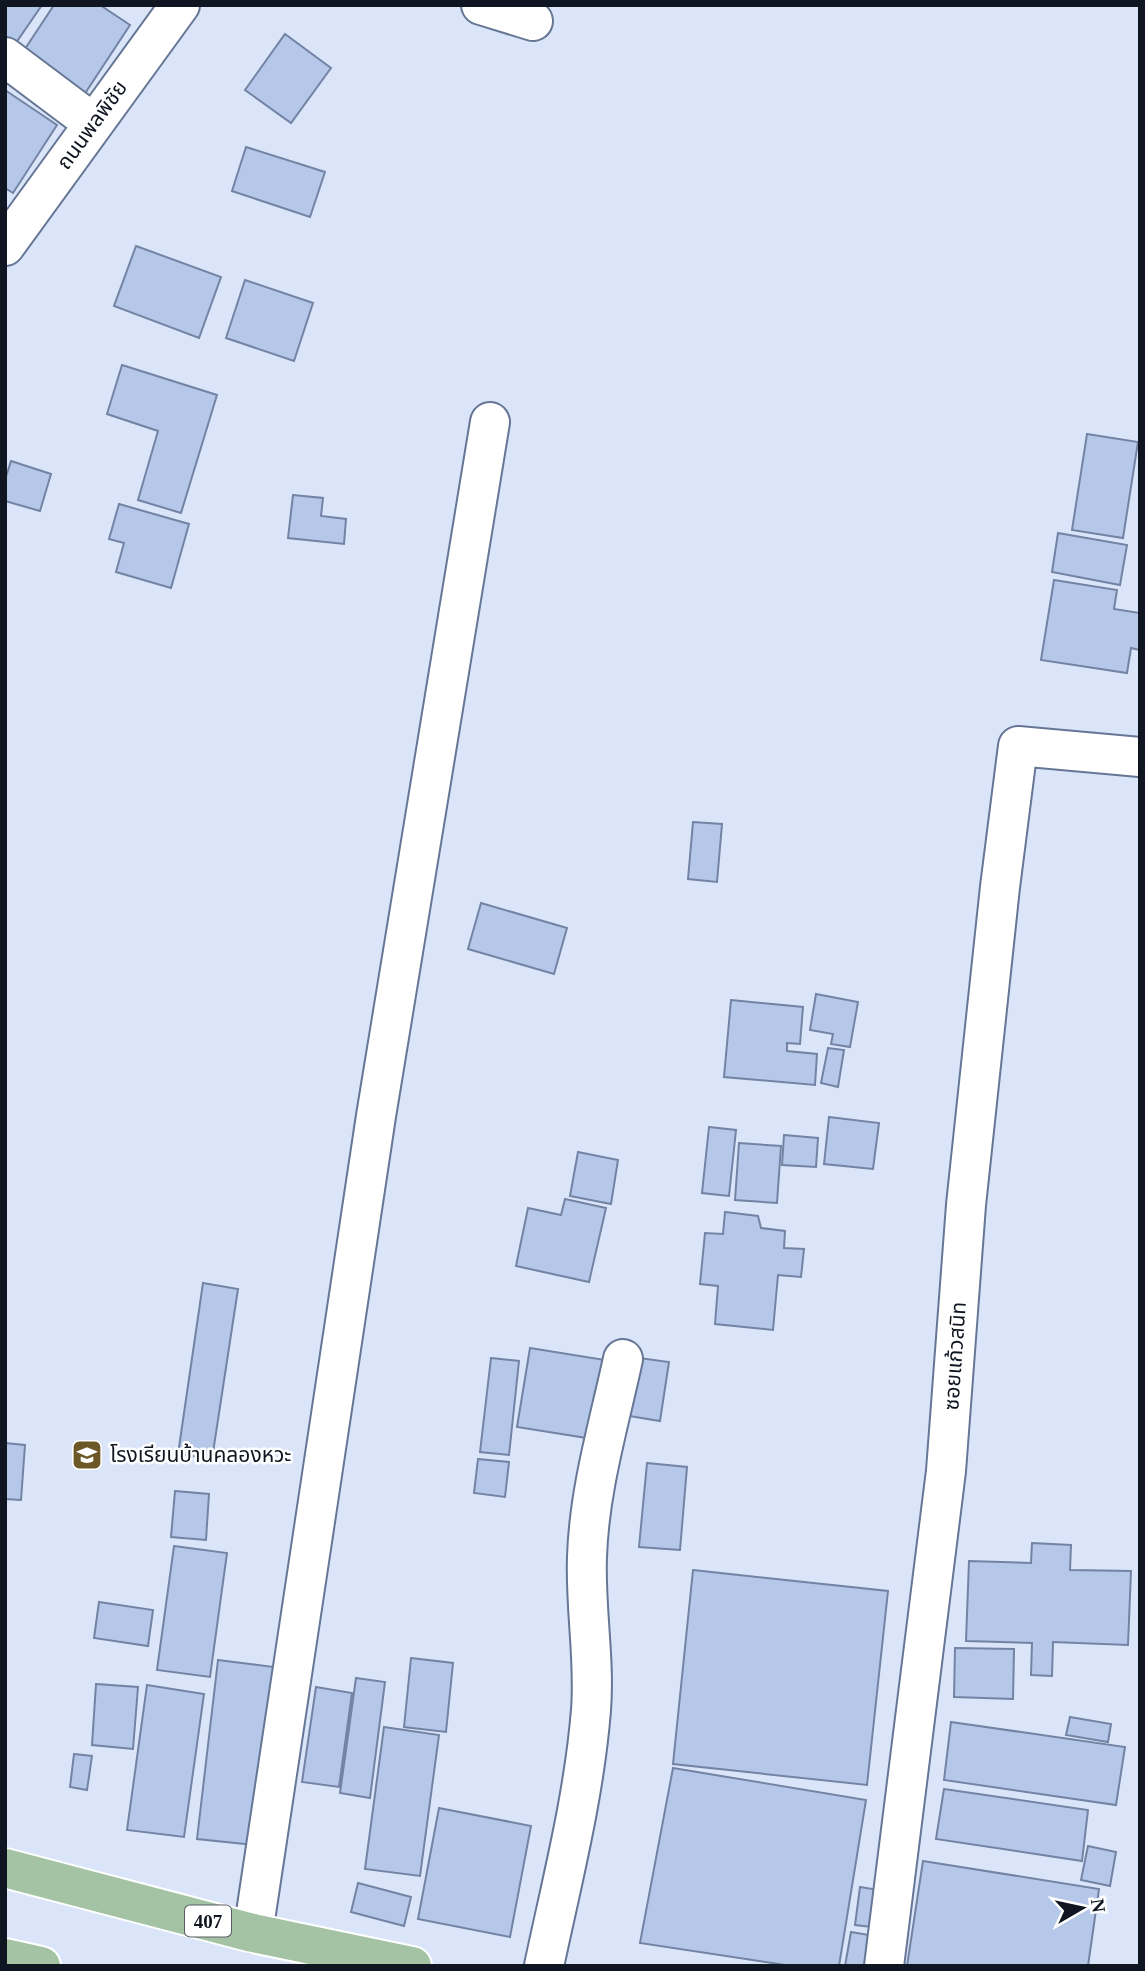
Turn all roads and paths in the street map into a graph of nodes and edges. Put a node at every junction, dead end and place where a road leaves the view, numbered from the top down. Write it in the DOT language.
graph roads {
  1 [pos="180,5"];
  2 [pos="481,5"];
  3 [pos="533,21"];
  4 [pos="5,57"];
  5 [pos="93,123"];
  6 [pos="8,236"];
  7 [pos="490,422"];
  8 [pos="1140,757"];
  9 [pos="623,1359"];
  10 [pos="5,1868"];
  11 [pos="253,1933"];
  12 [pos="5,1958"];
  13 [pos="41,1966"];
  14 [pos="412,1966"];
  15 [pos="544,1966"];
  16 [pos="884,1966"];
  1 -- 5 [label="street, ถนนพลพิชัย"];
  2 -- 3 [label="street"];
  4 -- 5 [label="street"];
  5 -- 6 [label="street, ถนนพลพิชัย"];
  7 -- 11 [label="street"];
  8 -- 16 [label="street, ซอยแก้วสนิท"];
  9 -- 15 [label="street"];
  10 -- 11 [label="main road, 407"];
  11 -- 14 [label="main road, 407"];
  12 -- 13 [label="main road"];
}
